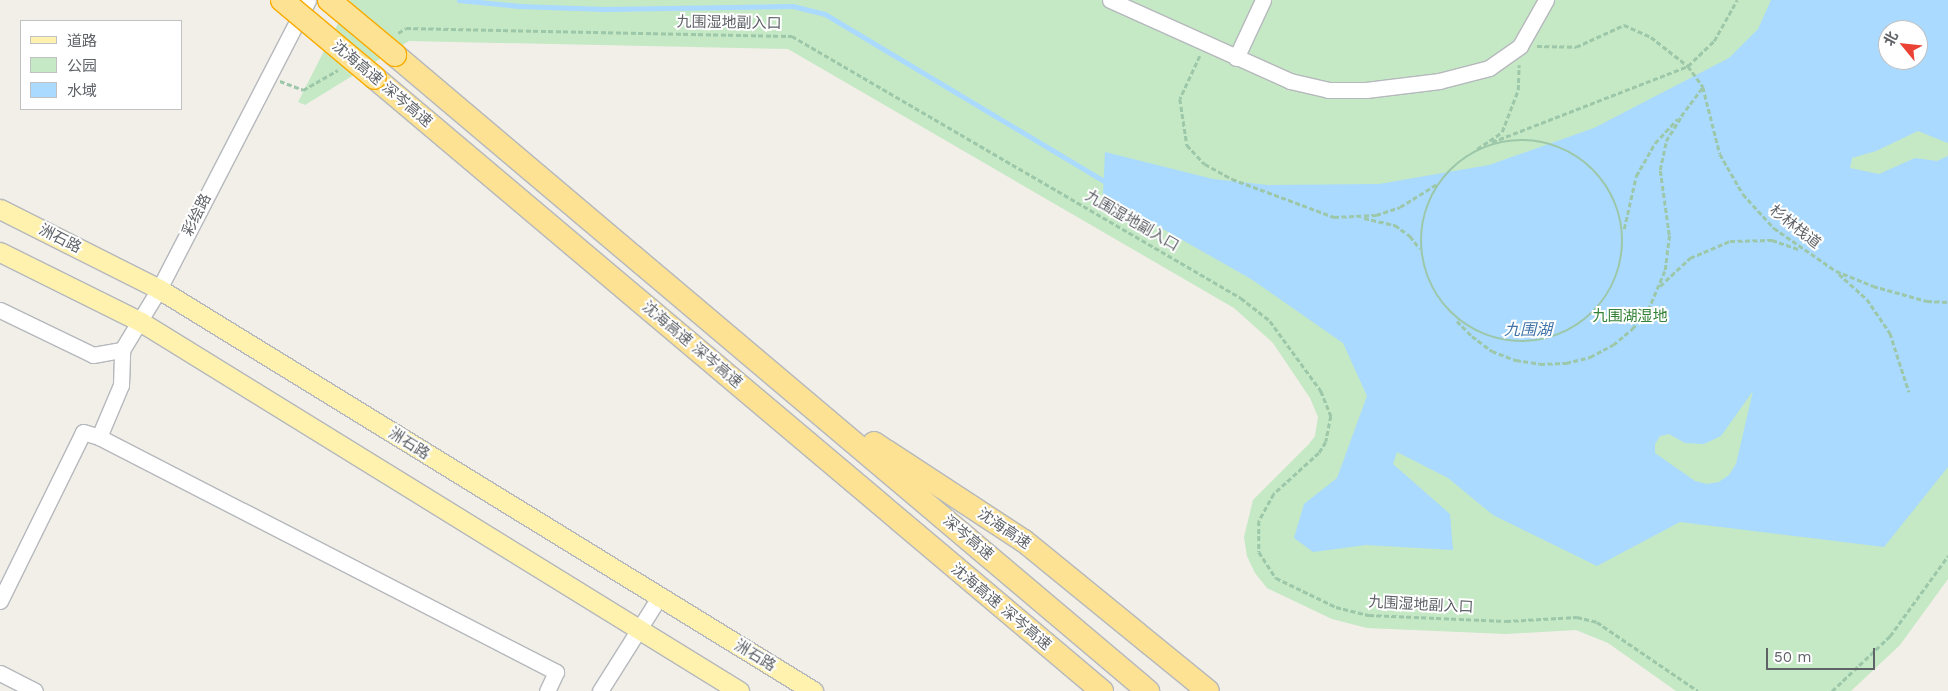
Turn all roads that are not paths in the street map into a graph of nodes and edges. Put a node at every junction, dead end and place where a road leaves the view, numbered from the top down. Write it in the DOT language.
graph roads {
  1 [pos="282,0"];
  2 [pos="308,0"];
  3 [pos="329,0"];
  4 [pos="1110,0"];
  5 [pos="1263,0"];
  6 [pos="1546,0"];
  7 [pos="1236,58"];
  8 [pos="0,209"];
  9 [pos="0,252"];
  10 [pos="159,289"];
  11 [pos="0,310"];
  12 [pos="141,322"];
  13 [pos="122,350"];
  14 [pos="787,386"];
  15 [pos="99,437"];
  16 [pos="658,599"];
  17 [pos="0,601"];
  18 [pos="637,630"];
  19 [pos="0,673"];
  20 [pos="35,691"];
  21 [pos="547,691"];
  22 [pos="600,691"];
  23 [pos="739,691"];
  24 [pos="812,691"];
  25 [pos="1102,691"];
  26 [pos="1148,691"];
  27 [pos="1208,691"];
  1 -- 25 [label="highway, 沈海高速 深岑高速, bridge"];
  2 -- 10 [label="street, 彩绘路"];
  3 -- 14 [label="highway, 沈海高速 深岑高速, bridge"];
  4 -- 7 [label="street"];
  5 -- 7 [label="street"];
  6 -- 7 [label="street"];
  8 -- 10 [label="main road, 洲石路"];
  9 -- 12 [label="main road"];
  10 -- 12 [label="street, 彩绘路"];
  10 -- 16 [label="main road, 洲石路"];
  11 -- 13 [label="street"];
  12 -- 13 [label="street, 彩绘路"];
  12 -- 18 [label="main road"];
  13 -- 15 [label="street"];
  14 -- 26 [label="highway, 深岑高速"];
  14 -- 27 [label="highway, 沈海高速"];
  15 -- 17 [label="street"];
  15 -- 21 [label="street"];
  16 -- 18 [label="street"];
  16 -- 24 [label="main road, 洲石路"];
  18 -- 22 [label="street"];
  18 -- 23 [label="main road"];
  19 -- 20 [label="street"];
}
